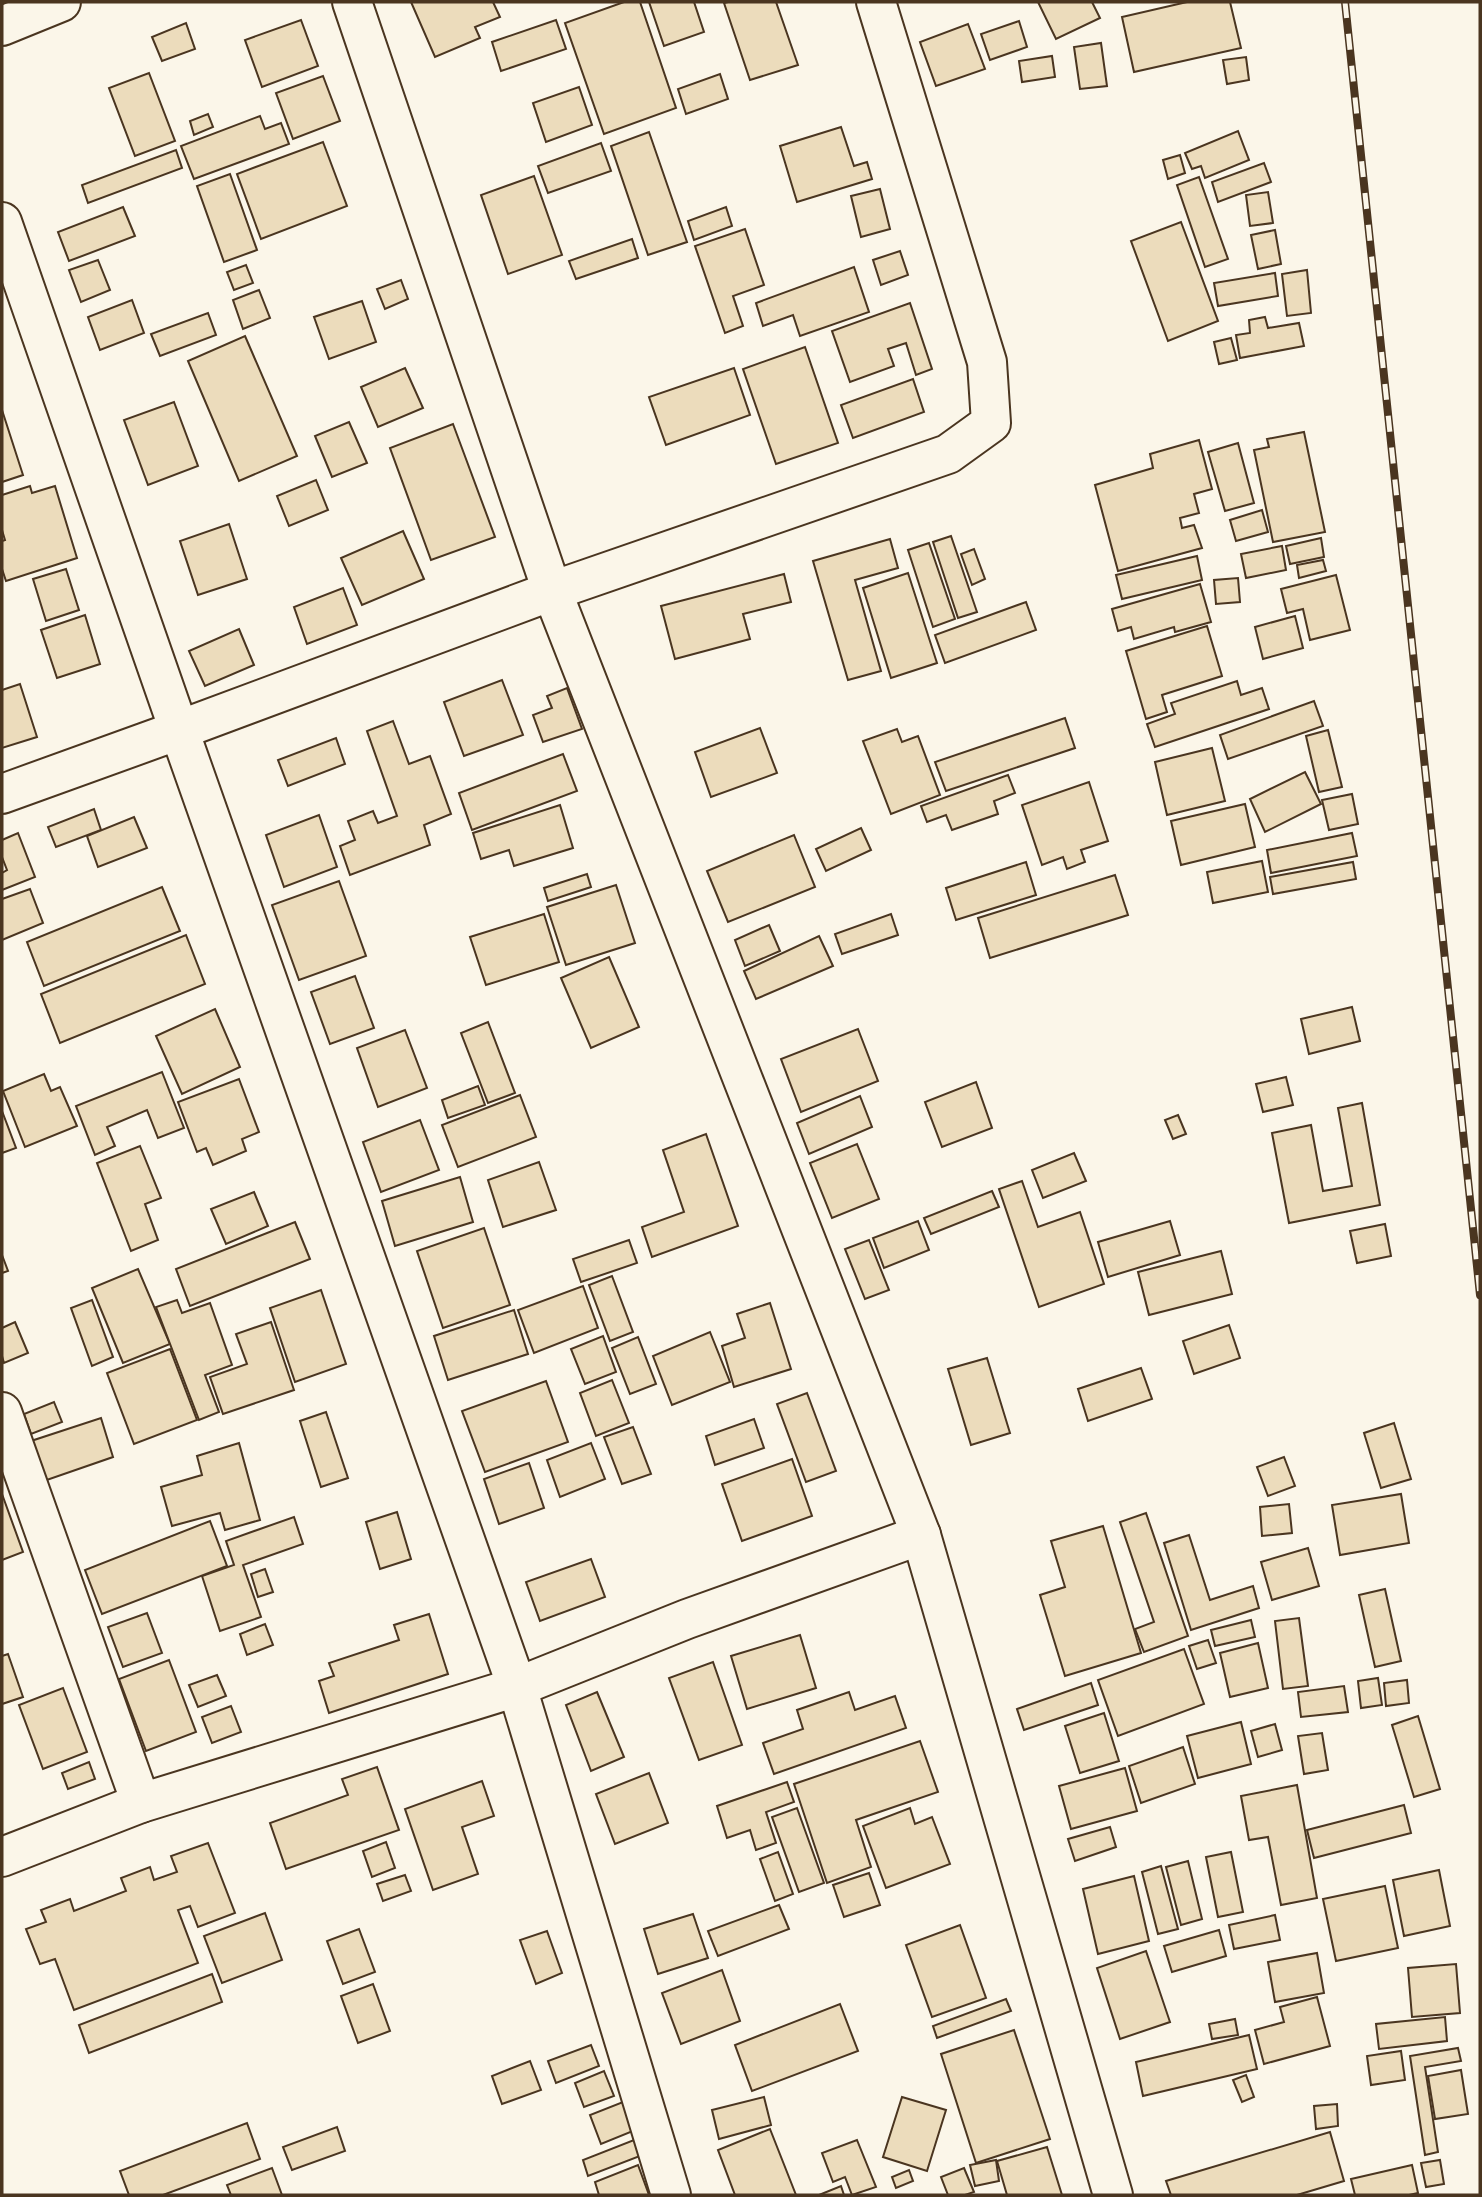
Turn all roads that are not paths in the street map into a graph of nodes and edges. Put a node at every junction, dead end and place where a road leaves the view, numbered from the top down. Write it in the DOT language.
graph roads {
  1 [pos="61,2"];
  2 [pos="352,2"];
  3 [pos="876,2"];
  4 [pos="2,26"];
  5 [pos="2,222"];
  6 [pos="552,591"];
  7 [pos="179,730"];
  8 [pos="2,794"];
  9 [pos="2,1412"];
  10 [pos="921,1535"];
  11 [pos="517,1687"];
  12 [pos="141,1803"];
  13 [pos="2,1857"];
  14 [pos="671,2195"];
  15 [pos="1113,2195"];
  1 -- 4 [label="street"];
  2 -- 6 [label="street"];
  3 -- 6 [label="street"];
  5 -- 7 [label="street"];
  6 -- 7 [label="street"];
  6 -- 10 [label="street"];
  7 -- 8 [label="street"];
  7 -- 11 [label="street"];
  9 -- 12 [label="street"];
  10 -- 11 [label="street"];
  10 -- 15 [label="street"];
  11 -- 12 [label="street"];
  11 -- 14 [label="street"];
  12 -- 13 [label="street"];
}
